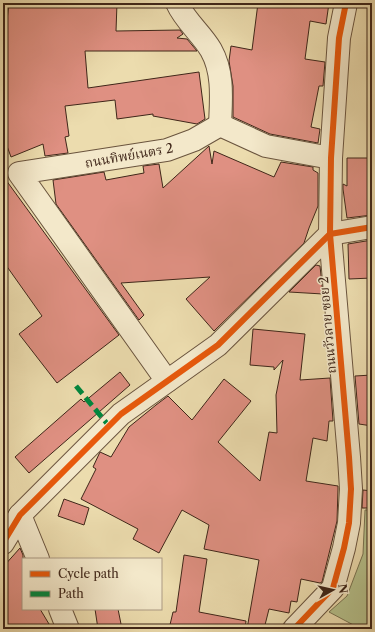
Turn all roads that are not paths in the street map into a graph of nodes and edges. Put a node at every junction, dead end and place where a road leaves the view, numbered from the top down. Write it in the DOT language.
graph roads {
  1 [pos="177,3"];
  2 [pos="346,3"];
  3 [pos="220,125"];
  4 [pos="331,158"];
  5 [pos="372,227"];
  6 [pos="330,234"];
  7 [pos="167,381"];
  8 [pos="20,515"];
  9 [pos="3,543"];
  10 [pos="38,558"];
  11 [pos="60,610"];
  12 [pos="68,629"];
  13 [pos="294,629"];
  1 -- 3 [label="street"];
  2 -- 4 [label="street, ถนนวัวลาย ซอย 2"];
  3 -- 4 [label="street"];
  3 -- 7 [label="street, ถนนทิพย์เนตร 2"];
  4 -- 6 [label="street, ถนนวัวลาย ซอย 2"];
  5 -- 6 [label="street"];
  6 -- 7 [label="street"];
  6 -- 13 [label="street, ถนนวัวลาย ซอย 2"];
  7 -- 8 [label="street"];
  8 -- 9 [label="street"];
  8 -- 10 [label="street"];
  11 -- 12 [label="street"];
}
